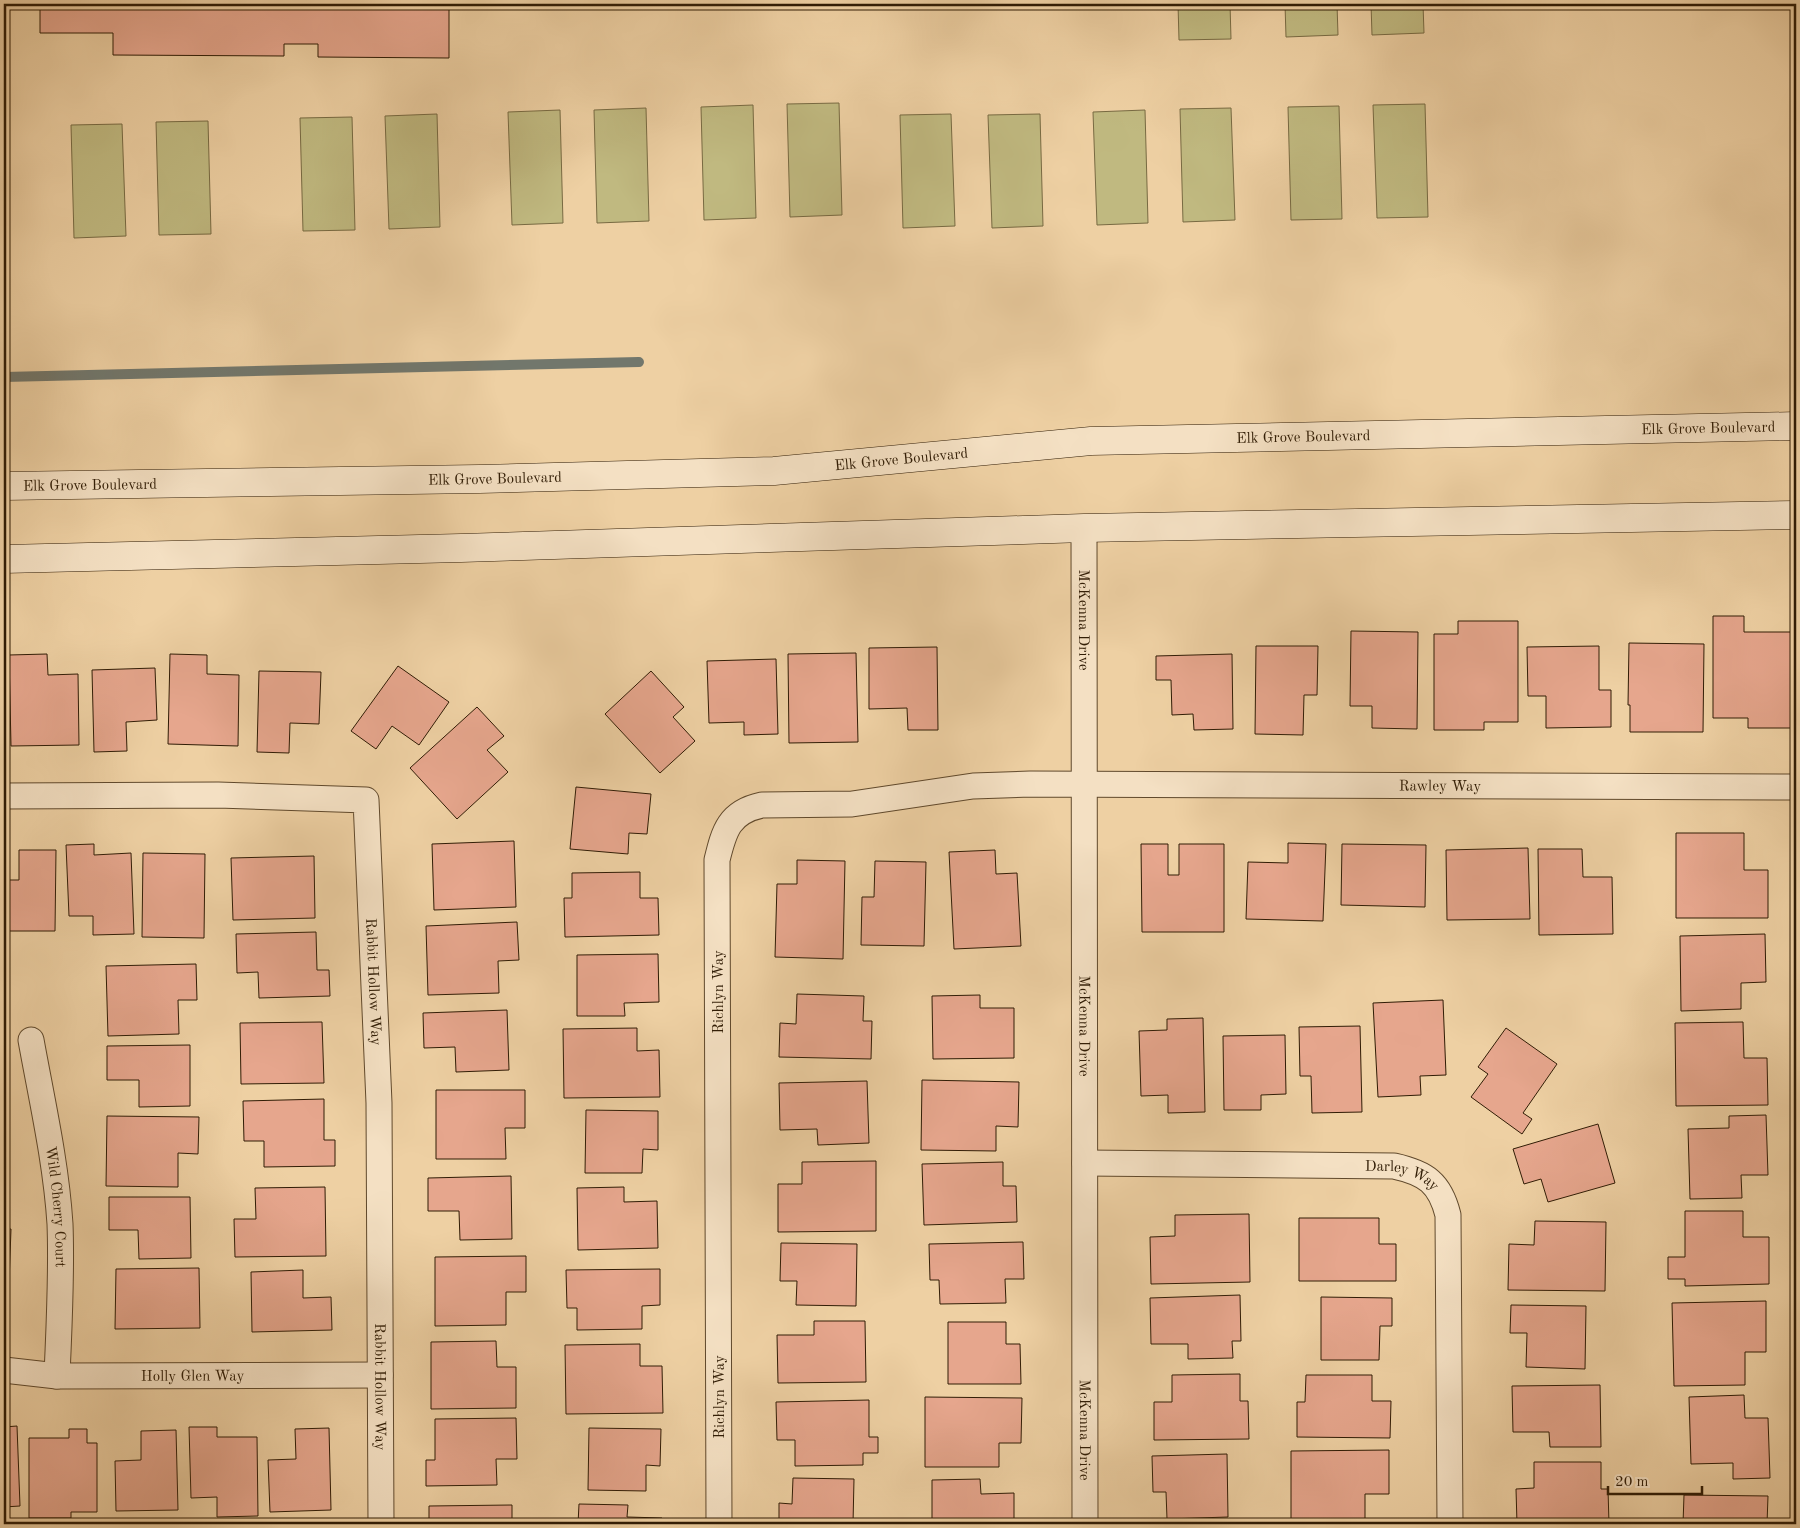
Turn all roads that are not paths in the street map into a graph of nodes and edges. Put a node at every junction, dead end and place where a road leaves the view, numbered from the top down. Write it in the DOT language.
graph roads {
  1 [pos="1796,426"];
  2 [pos="4,486"];
  3 [pos="1796,515"];
  4 [pos="1084,528"];
  5 [pos="4,559"];
  6 [pos="1084,784"];
  7 [pos="1796,787"];
  8 [pos="4,796"];
  9 [pos="31,1040"];
  10 [pos="1085,1163"];
  11 [pos="4,1370"];
  12 [pos="380,1375"];
  13 [pos="57,1376"];
  14 [pos="381,1524"];
  15 [pos="719,1524"];
  16 [pos="1085,1524"];
  17 [pos="1450,1524"];
  1 -- 2 [label="main road, Elk Grove Boulevard"];
  3 -- 4 [label="main road"];
  4 -- 5 [label="main road"];
  4 -- 6 [label="street, McKenna Drive"];
  6 -- 7 [label="street, Rawley Way"];
  6 -- 10 [label="street, McKenna Drive"];
  6 -- 15 [label="street, Richlyn Way"];
  8 -- 12 [label="street, Rabbit Hollow Way"];
  9 -- 13 [label="street, Wild Cherry Court"];
  10 -- 16 [label="street, McKenna Drive"];
  10 -- 17 [label="street, Darley Way"];
  11 -- 13 [label="street, Holly Glen Way"];
  12 -- 13 [label="street, Holly Glen Way"];
  12 -- 14 [label="street, Rabbit Hollow Way"];
}
